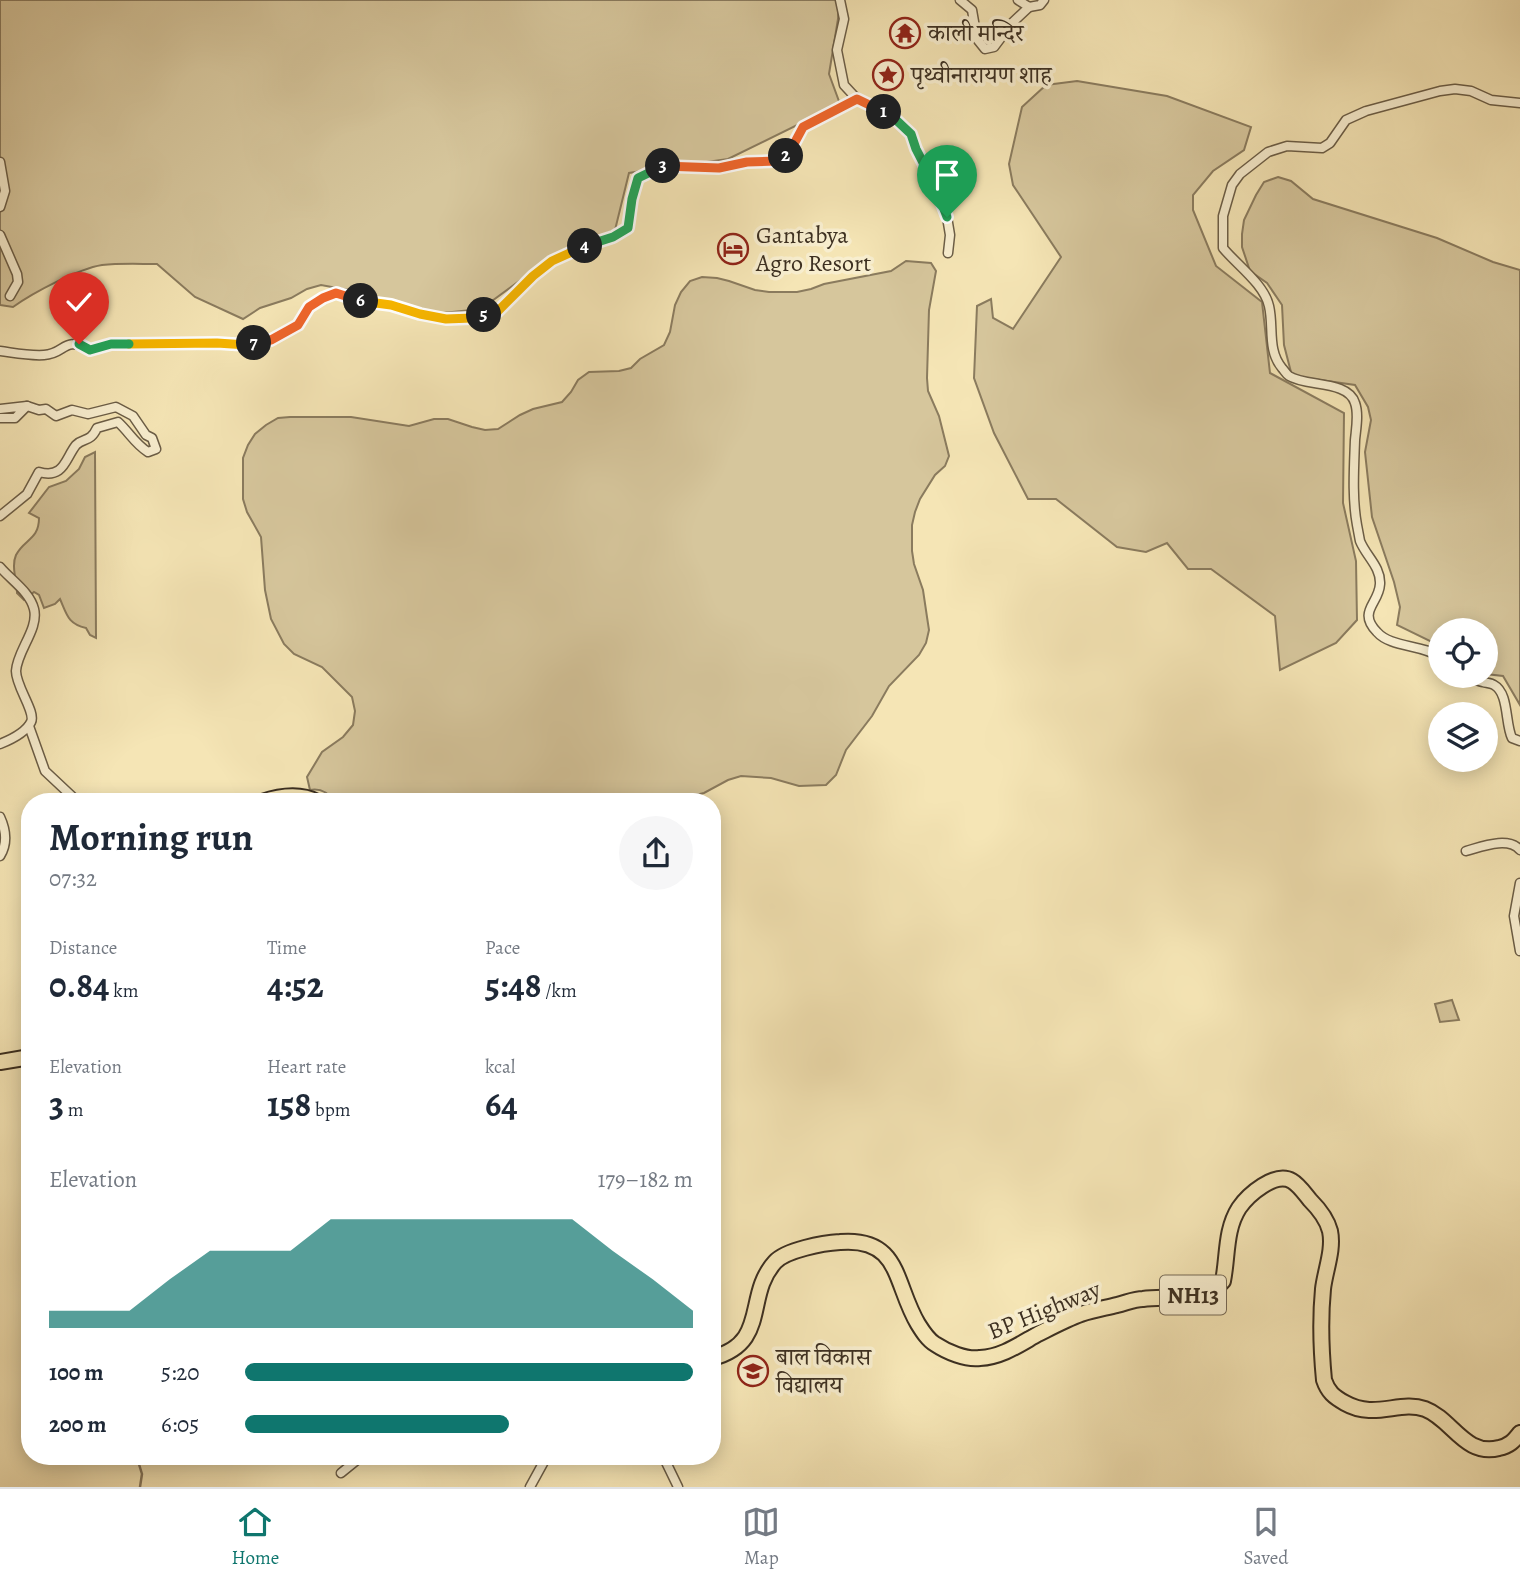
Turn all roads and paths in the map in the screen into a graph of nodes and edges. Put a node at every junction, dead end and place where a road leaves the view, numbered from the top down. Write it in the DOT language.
graph roads {
  1 [pos="840,0"];
  2 [pos="960,0"];
  3 [pos="1018,0"];
  4 [pos="1044,0"];
  5 [pos="1029,7"];
  6 [pos="857,99"];
  7 [pos="1520,103"];
  8 [pos="0,162"];
  9 [pos="0,207"];
  10 [pos="0,235"];
  11 [pos="948,253"];
  12 [pos="10,296"];
  13 [pos="12,349"];
  14 [pos="0,350"];
  15 [pos="27,406"];
  16 [pos="0,409"];
  17 [pos="0,418"];
  18 [pos="0,516"];
  19 [pos="0,567"];
  20 [pos="1428,651"];
  21 [pos="1497,688"];
  22 [pos="29,726"];
  23 [pos="1520,741"];
  24 [pos="0,744"];
  25 [pos="68,793"];
  26 [pos="0,817"];
  27 [pos="1520,850"];
  28 [pos="1466,851"];
  29 [pos="0,856"];
  30 [pos="1520,883"];
  31 [pos="1520,951"];
  32 [pos="21,1058"];
  33 [pos="0,1062"];
  34 [pos="721,1355"];
  35 [pos="1520,1433"];
  36 [pos="351,1465"];
  37 [pos="542,1465"];
  38 [pos="667,1465"];
  39 [pos="341,1473"];
  40 [pos="530,1487"];
  41 [pos="678,1487"];
  1 -- 6 [label="street"];
  2 -- 5 [label="street"];
  3 -- 5 [label="street"];
  4 -- 5 [label="street"];
  6 -- 11 [label="street"];
  6 -- 14 [label="street"];
  7 -- 20 [label="street"];
  8 -- 9 [label="street"];
  10 -- 12 [label="street"];
  13 -- 14 [label="street"];
  15 -- 16 [label="street"];
  15 -- 17 [label="street"];
  15 -- 18 [label="street"];
  19 -- 22 [label="street"];
  21 -- 23 [label="street"];
  22 -- 24 [label="street"];
  22 -- 25 [label="street"];
  26 -- 29 [label="street"];
  27 -- 28 [label="street"];
  30 -- 31 [label="street"];
  32 -- 33 [label="highway"];
  34 -- 35 [label="highway, BP Highway / NH13"];
  36 -- 39 [label="street"];
  37 -- 40 [label="street"];
  38 -- 41 [label="street"];
}
